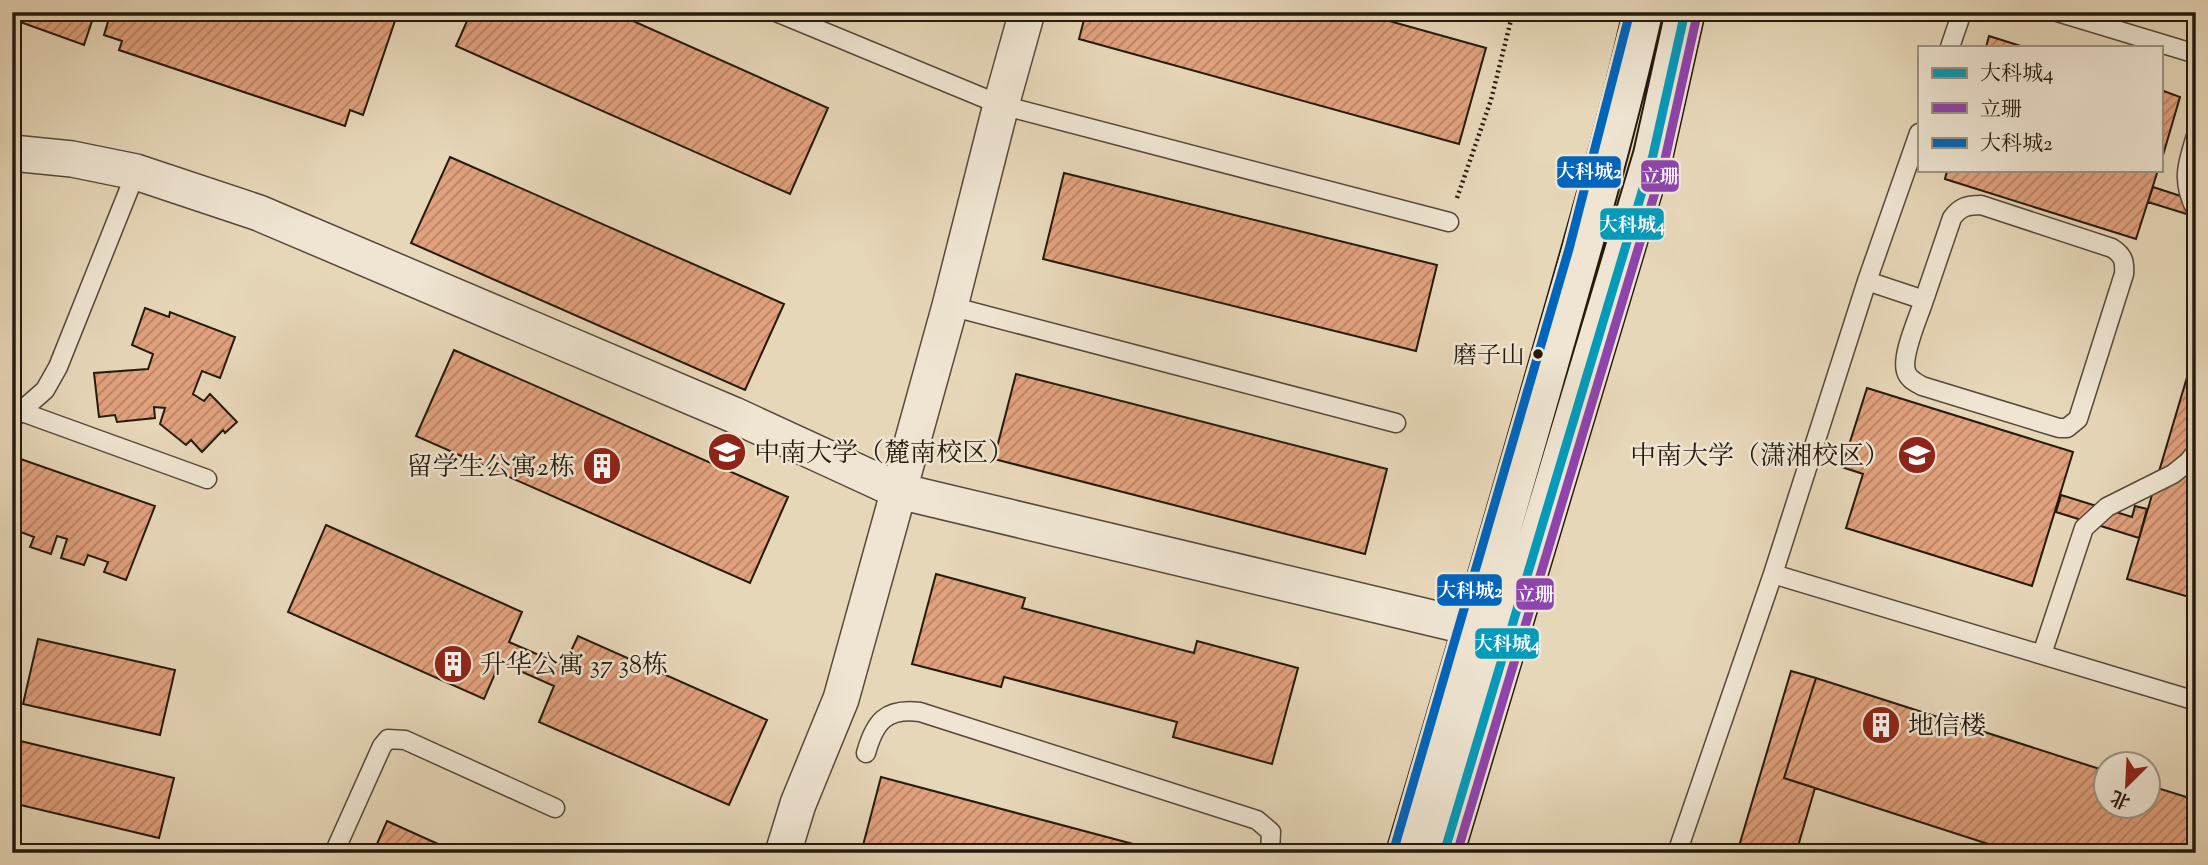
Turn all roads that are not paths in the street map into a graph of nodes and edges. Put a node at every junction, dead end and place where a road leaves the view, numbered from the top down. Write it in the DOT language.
graph roads {
  1 [pos="776,12"];
  2 [pos="1027,12"];
  3 [pos="1643,12"];
  4 [pos="1685,12"];
  5 [pos="1962,12"];
  6 [pos="2057,12"];
  7 [pos="1950,46"];
  8 [pos="2196,54"];
  9 [pos="1001,105"];
  10 [pos="1918,136"];
  11 [pos="2196,136"];
  12 [pos="12,153"];
  13 [pos="12,173"];
  14 [pos="131,181"];
  15 [pos="2196,210"];
  16 [pos="1449,222"];
  17 [pos="1867,281"];
  18 [pos="1924,300"];
  19 [pos="950,306"];
  20 [pos="17,416"];
  21 [pos="1396,422"];
  22 [pos="2196,452"];
  23 [pos="207,479"];
  24 [pos="896,501"];
  25 [pos="1773,575"];
  26 [pos="1488,643"];
  27 [pos="2042,654"];
  28 [pos="2196,701"];
  29 [pos="866,752"];
  30 [pos="555,808"];
  31 [pos="334,853"];
  32 [pos="783,853"];
  33 [pos="1270,853"];
  34 [pos="1406,853"];
  35 [pos="1444,853"];
  36 [pos="1677,853"];
  1 -- 9 [label="lane"];
  2 -- 9 [label="street"];
  3 -- 26 [label="main road"];
  4 -- 26 [label="main road"];
  5 -- 7 [label="lane"];
  6 -- 8 [label="lane"];
  9 -- 16 [label="lane"];
  9 -- 19 [label="street"];
  10 -- 17 [label="lane"];
  11 -- 15 [label="lane"];
  12 -- 14 [label="street"];
  13 -- 14 [label="street"];
  14 -- 20 [label="lane"];
  14 -- 24 [label="street"];
  17 -- 18 [label="lane"];
  17 -- 25 [label="lane"];
  18 -- 18 [label="lane"];
  19 -- 21 [label="lane"];
  19 -- 24 [label="street"];
  20 -- 23 [label="lane"];
  22 -- 27 [label="lane"];
  24 -- 26 [label="street"];
  24 -- 32 [label="street"];
  25 -- 27 [label="lane"];
  25 -- 36 [label="lane"];
  26 -- 34 [label="main road"];
  26 -- 35 [label="main road"];
  27 -- 28 [label="lane"];
  29 -- 33 [label="lane"];
  30 -- 31 [label="lane"];
}
